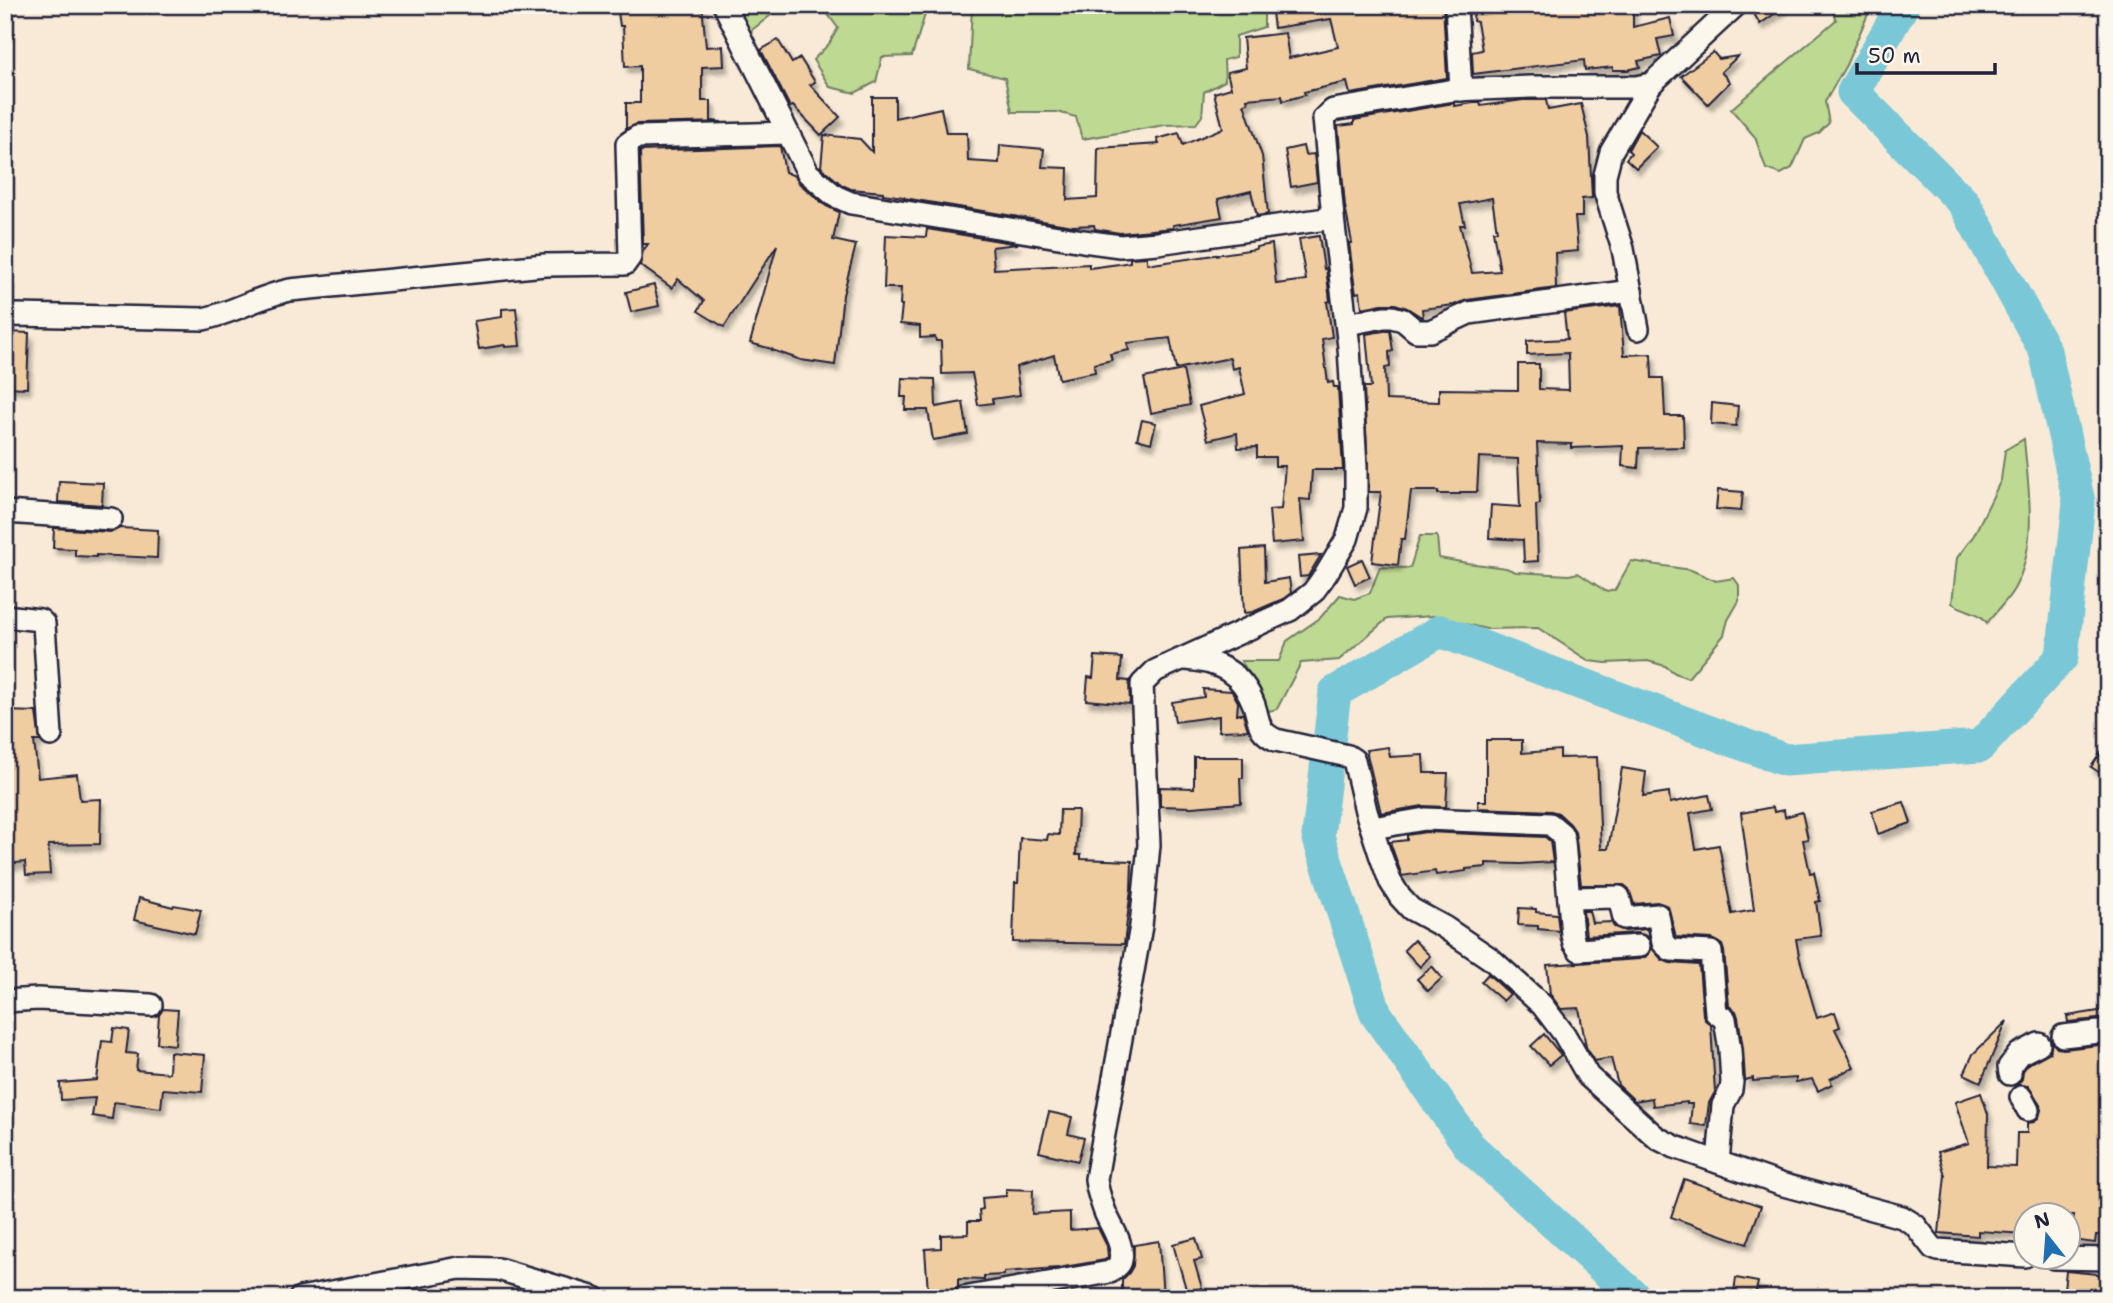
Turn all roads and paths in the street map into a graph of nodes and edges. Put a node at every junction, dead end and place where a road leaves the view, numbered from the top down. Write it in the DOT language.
graph roads {
  1 [pos="724,5"];
  2 [pos="1456,5"];
  3 [pos="1736,5"];
  4 [pos="1651,84"];
  5 [pos="1461,90"];
  6 [pos="787,133"];
  7 [pos="1333,218"];
  8 [pos="1631,291"];
  9 [pos="5,316"];
  10 [pos="1347,324"];
  11 [pos="1638,329"];
  12 [pos="5,512"];
  13 [pos="111,519"];
  14 [pos="5,617"];
  15 [pos="1183,659"];
  16 [pos="51,735"];
  17 [pos="1373,828"];
  18 [pos="1569,898"];
  19 [pos="1639,946"];
  20 [pos="5,1001"];
  21 [pos="152,1005"];
  22 [pos="2108,1031"];
  23 [pos="2063,1037"];
  24 [pos="2039,1044"];
  25 [pos="2010,1074"];
  26 [pos="1718,1162"];
  27 [pos="2011,1255"];
  28 [pos="2082,1259"];
  29 [pos="2108,1259"];
  30 [pos="300,1298"];
  31 [pos="595,1298"];
  32 [pos="963,1298"];
  1 -- 6 [label="street"];
  2 -- 5 [label="street"];
  3 -- 4 [label="street"];
  4 -- 5 [label="street"];
  4 -- 8 [label="street"];
  5 -- 7 [label="street"];
  6 -- 7 [label="street"];
  6 -- 9 [label="street"];
  7 -- 10 [label="street"];
  8 -- 10 [label="street"];
  8 -- 11 [label="street"];
  10 -- 15 [label="street"];
  12 -- 13 [label="street"];
  14 -- 16 [label="street"];
  15 -- 17 [label="street"];
  15 -- 32 [label="street"];
  17 -- 18 [label="street"];
  17 -- 26 [label="street"];
  18 -- 19 [label="street"];
  18 -- 26 [label="street"];
  20 -- 21 [label="street"];
  22 -- 23 [label="street"];
  24 -- 25 [label="street"];
  26 -- 27 [label="street"];
  28 -- 29 [label="street"];
  30 -- 31 [label="street"];
}
